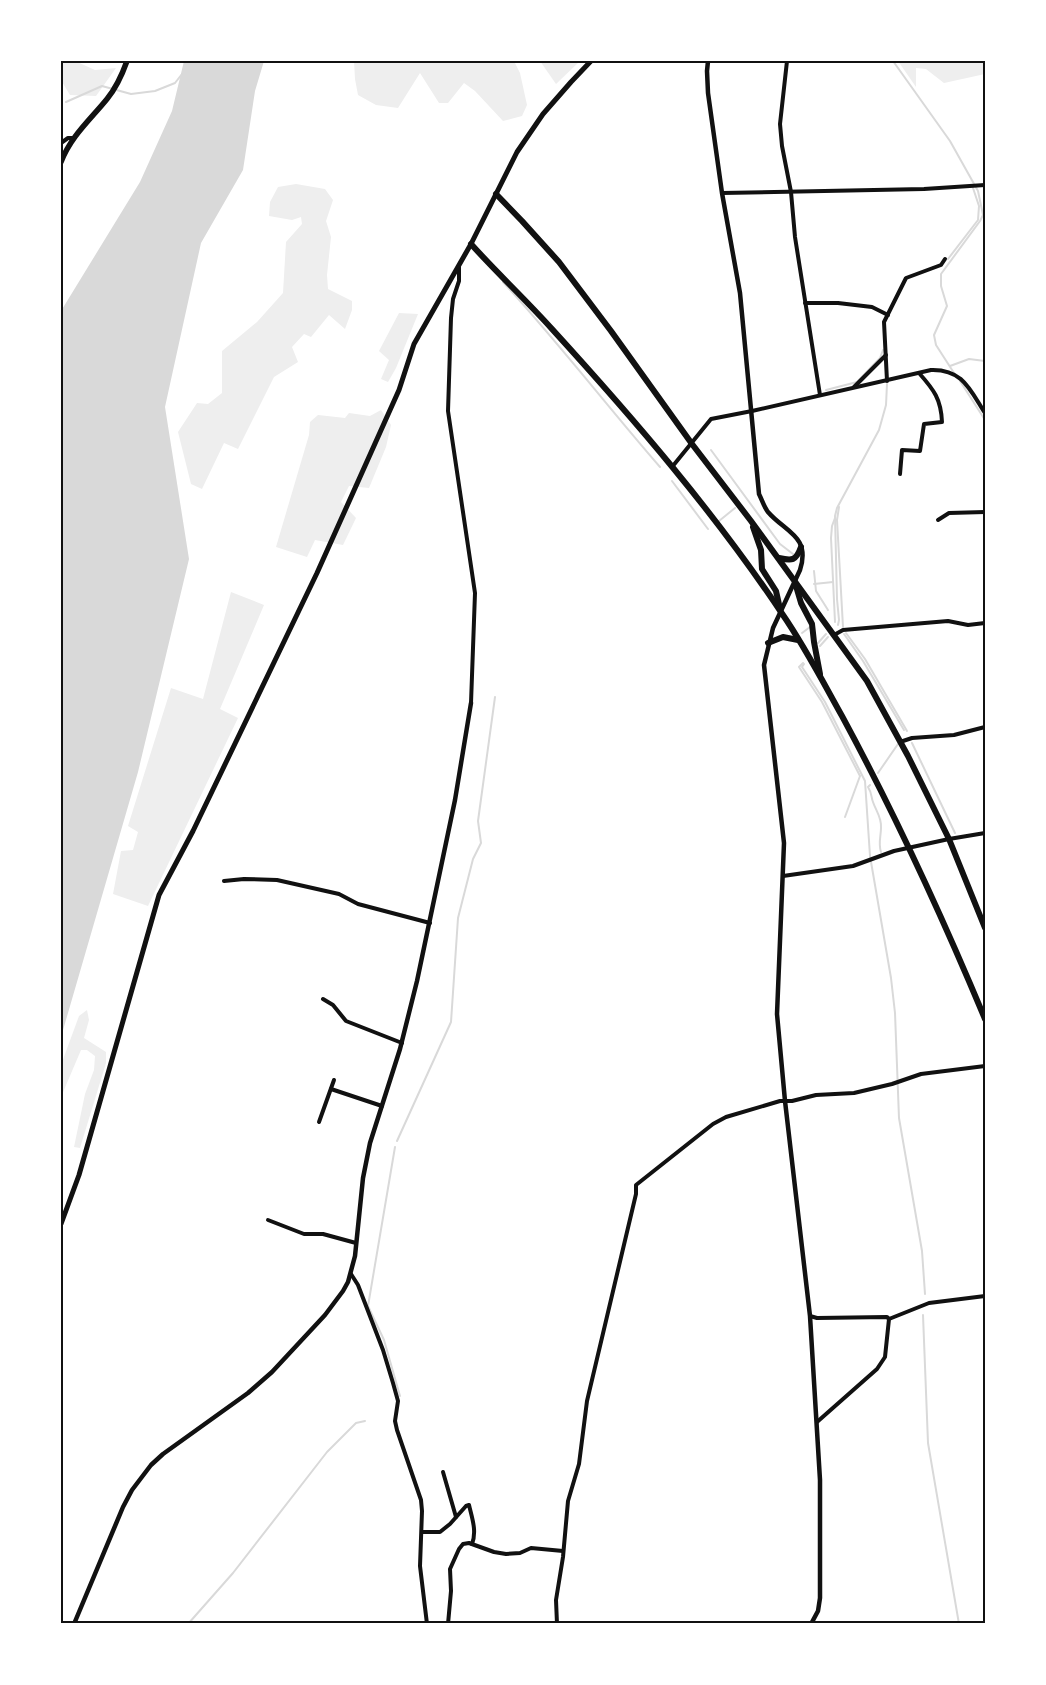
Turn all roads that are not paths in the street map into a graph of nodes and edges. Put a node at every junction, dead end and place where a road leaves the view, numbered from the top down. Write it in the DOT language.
graph roads {
  1 [pos="128,61"];
  2 [pos="592,61"];
  3 [pos="708,61"];
  4 [pos="787,61"];
  5 [pos="73,138"];
  6 [pos="61,144"];
  7 [pos="61,162"];
  8 [pos="985,185"];
  9 [pos="791,192"];
  10 [pos="722,193"];
  11 [pos="496,194"];
  12 [pos="471,244"];
  13 [pos="944,259"];
  14 [pos="459,265"];
  15 [pos="805,302"];
  16 [pos="888,315"];
  17 [pos="886,354"];
  18 [pos="919,373"];
  19 [pos="887,381"];
  20 [pos="854,387"];
  21 [pos="820,395"];
  22 [pos="985,402"];
  23 [pos="979,404"];
  24 [pos="752,412"];
  25 [pos="985,413"];
  26 [pos="692,444"];
  27 [pos="672,467"];
  28 [pos="900,474"];
  29 [pos="985,512"];
  30 [pos="938,520"];
  31 [pos="751,521"];
  32 [pos="801,547"];
  33 [pos="778,558"];
  34 [pos="795,582"];
  35 [pos="781,612"];
  36 [pos="985,623"];
  37 [pos="834,636"];
  38 [pos="799,640"];
  39 [pos="768,643"];
  40 [pos="822,680"];
  41 [pos="471,703"];
  42 [pos="985,727"];
  43 [pos="900,742"];
  44 [pos="985,833"];
  45 [pos="948,839"];
  46 [pos="909,849"];
  47 [pos="783,876"];
  48 [pos="224,881"];
  49 [pos="430,923"];
  50 [pos="985,928"];
  51 [pos="323,999"];
  52 [pos="985,1019"];
  53 [pos="402,1043"];
  54 [pos="985,1066"];
  55 [pos="334,1080"];
  56 [pos="331,1089"];
  57 [pos="785,1101"];
  58 [pos="382,1106"];
  59 [pos="319,1122"];
  60 [pos="268,1220"];
  61 [pos="61,1224"];
  62 [pos="356,1243"];
  63 [pos="351,1274"];
  64 [pos="985,1296"];
  65 [pos="810,1316"];
  66 [pos="890,1319"];
  67 [pos="816,1422"];
  68 [pos="443,1472"];
  69 [pos="456,1517"];
  70 [pos="422,1532"];
  71 [pos="472,1544"];
  72 [pos="563,1551"];
  73 [pos="74,1624"];
  74 [pos="427,1624"];
  75 [pos="448,1624"];
  76 [pos="557,1624"];
  77 [pos="810,1624"];
  1 -- 5 [label="main road"];
  2 -- 11 [label="main road"];
  3 -- 10 [label="street"];
  4 -- 9 [label="street"];
  5 -- 6 [label="street"];
  5 -- 7 [label="main road"];
  8 -- 9 [label="street"];
  9 -- 10 [label="street"];
  9 -- 15 [label="street"];
  10 -- 24 [label="street"];
  11 -- 12 [label="main road"];
  11 -- 26 [label="highway"];
  12 -- 14 [label="main road"];
  12 -- 27 [label="highway"];
  13 -- 16 [label="street"];
  14 -- 41 [label="street"];
  14 -- 61 [label="main road"];
  15 -- 16 [label="street"];
  15 -- 21 [label="street"];
  16 -- 17 [label="street"];
  17 -- 19 [label="street"];
  17 -- 20 [label="street"];
  18 -- 19 [label="street"];
  18 -- 23 [label="street"];
  18 -- 28 [label="street"];
  19 -- 20 [label="street"];
  20 -- 21 [label="street"];
  21 -- 24 [label="street"];
  22 -- 23 [label="street"];
  23 -- 25 [label="street"];
  24 -- 26 [label="street"];
  24 -- 32 [label="street"];
  26 -- 27 [label="street"];
  26 -- 31 [label="highway"];
  27 -- 35 [label="highway"];
  29 -- 30 [label="street"];
  31 -- 33 [label="highway"];
  31 -- 35 [label="highway"];
  32 -- 33 [label="highway"];
  32 -- 34 [label="street"];
  33 -- 34 [label="highway"];
  34 -- 35 [label="street"];
  34 -- 37 [label="highway"];
  34 -- 40 [label="highway"];
  35 -- 38 [label="highway"];
  35 -- 39 [label="street"];
  36 -- 37 [label="street"];
  37 -- 43 [label="highway"];
  38 -- 39 [label="highway"];
  38 -- 40 [label="highway"];
  39 -- 47 [label="street"];
  40 -- 46 [label="highway"];
  41 -- 49 [label="street"];
  42 -- 43 [label="street"];
  43 -- 45 [label="highway"];
  44 -- 45 [label="street"];
  45 -- 46 [label="street"];
  45 -- 50 [label="highway"];
  46 -- 47 [label="street"];
  46 -- 52 [label="highway"];
  47 -- 57 [label="street"];
  48 -- 49 [label="street"];
  49 -- 53 [label="street"];
  51 -- 53 [label="street"];
  53 -- 58 [label="street"];
  54 -- 57 [label="street"];
  55 -- 56 [label="street"];
  56 -- 58 [label="street"];
  56 -- 59 [label="street"];
  57 -- 65 [label="street"];
  57 -- 72 [label="street"];
  58 -- 62 [label="street"];
  60 -- 62 [label="street"];
  62 -- 63 [label="street"];
  63 -- 70 [label="street"];
  63 -- 73 [label="street"];
  64 -- 66 [label="street"];
  65 -- 66 [label="street"];
  65 -- 67 [label="street"];
  66 -- 67 [label="street"];
  67 -- 77 [label="street"];
  68 -- 69 [label="street"];
  69 -- 70 [label="street"];
  69 -- 71 [label="street"];
  70 -- 74 [label="street"];
  71 -- 72 [label="street"];
  71 -- 75 [label="street"];
  72 -- 76 [label="street"];
}
